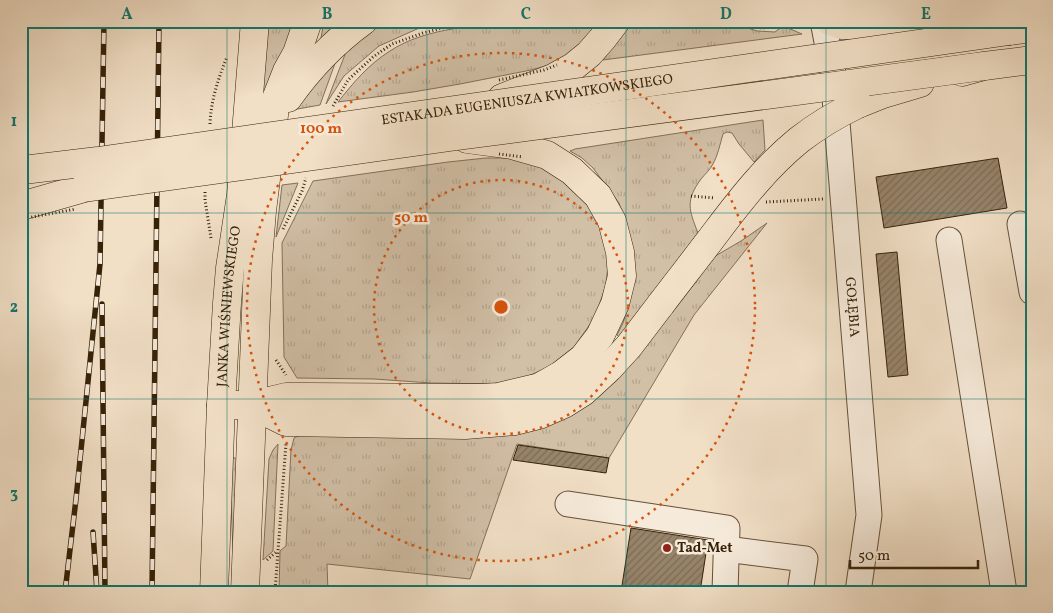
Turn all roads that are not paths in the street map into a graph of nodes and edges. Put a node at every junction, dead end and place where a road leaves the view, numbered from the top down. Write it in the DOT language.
graph roads {
  1 [pos="255,21"];
  2 [pos="308,21"];
  3 [pos="363,21"];
  4 [pos="616,21"];
  5 [pos="823,21"];
  6 [pos="830,21"];
  7 [pos="1020,30"];
  8 [pos="1032,60"];
  9 [pos="984,66"];
  10 [pos="478,107"];
  11 [pos="271,136"];
  12 [pos="450,137"];
  13 [pos="22,177"];
  14 [pos="84,188"];
  15 [pos="21,206"];
  16 [pos="1020,224"];
  17 [pos="949,240"];
  18 [pos="1032,292"];
  19 [pos="221,405"];
  20 [pos="252,405"];
  21 [pos="568,504"];
  22 [pos="726,548"];
  23 [pos="214,592"];
  24 [pos="245,592"];
  25 [pos="725,592"];
  26 [pos="800,592"];
  27 [pos="858,592"];
  28 [pos="1004,592"];
  1 -- 19 [label="highway, JANKA WIŚNIEWSKIEGO"];
  2 -- 11 [label="highway"];
  3 -- 11 [label="highway"];
  4 -- 10 [label="highway, bridge"];
  5 -- 27 [label="street, GOŁĘBIA"];
  6 -- 7 [label="highway, bridge"];
  7 -- 10 [label="highway, ESTAKADA EUGENIUSZA KWIATKOWSKIEGO, bridge"];
  8 -- 9 [label="highway, ESTAKADA EUGENIUSZA KWIATKOWSKIEGO"];
  9 -- 12 [label="highway, ESTAKADA EUGENIUSZA KWIATKOWSKIEGO, bridge"];
  9 -- 20 [label="highway, bridge"];
  10 -- 13 [label="highway, ESTAKADA EUGENIUSZA KWIATKOWSKIEGO, bridge"];
  11 -- 20 [label="highway, JANKA WIŚNIEWSKIEGO"];
  12 -- 14 [label="highway, ESTAKADA EUGENIUSZA KWIATKOWSKIEGO, bridge"];
  12 -- 20 [label="highway, bridge"];
  13 -- 14 [label="highway, ESTAKADA EUGENIUSZA KWIATKOWSKIEGO"];
  14 -- 15 [label="highway"];
  16 -- 18 [label="street"];
  17 -- 28 [label="street"];
  19 -- 20 [label="highway"];
  19 -- 23 [label="highway, JANKA WIŚNIEWSKIEGO"];
  20 -- 24 [label="highway, JANKA WIŚNIEWSKIEGO"];
  21 -- 22 [label="street"];
  22 -- 25 [label="street"];
  22 -- 26 [label="street"];
}
